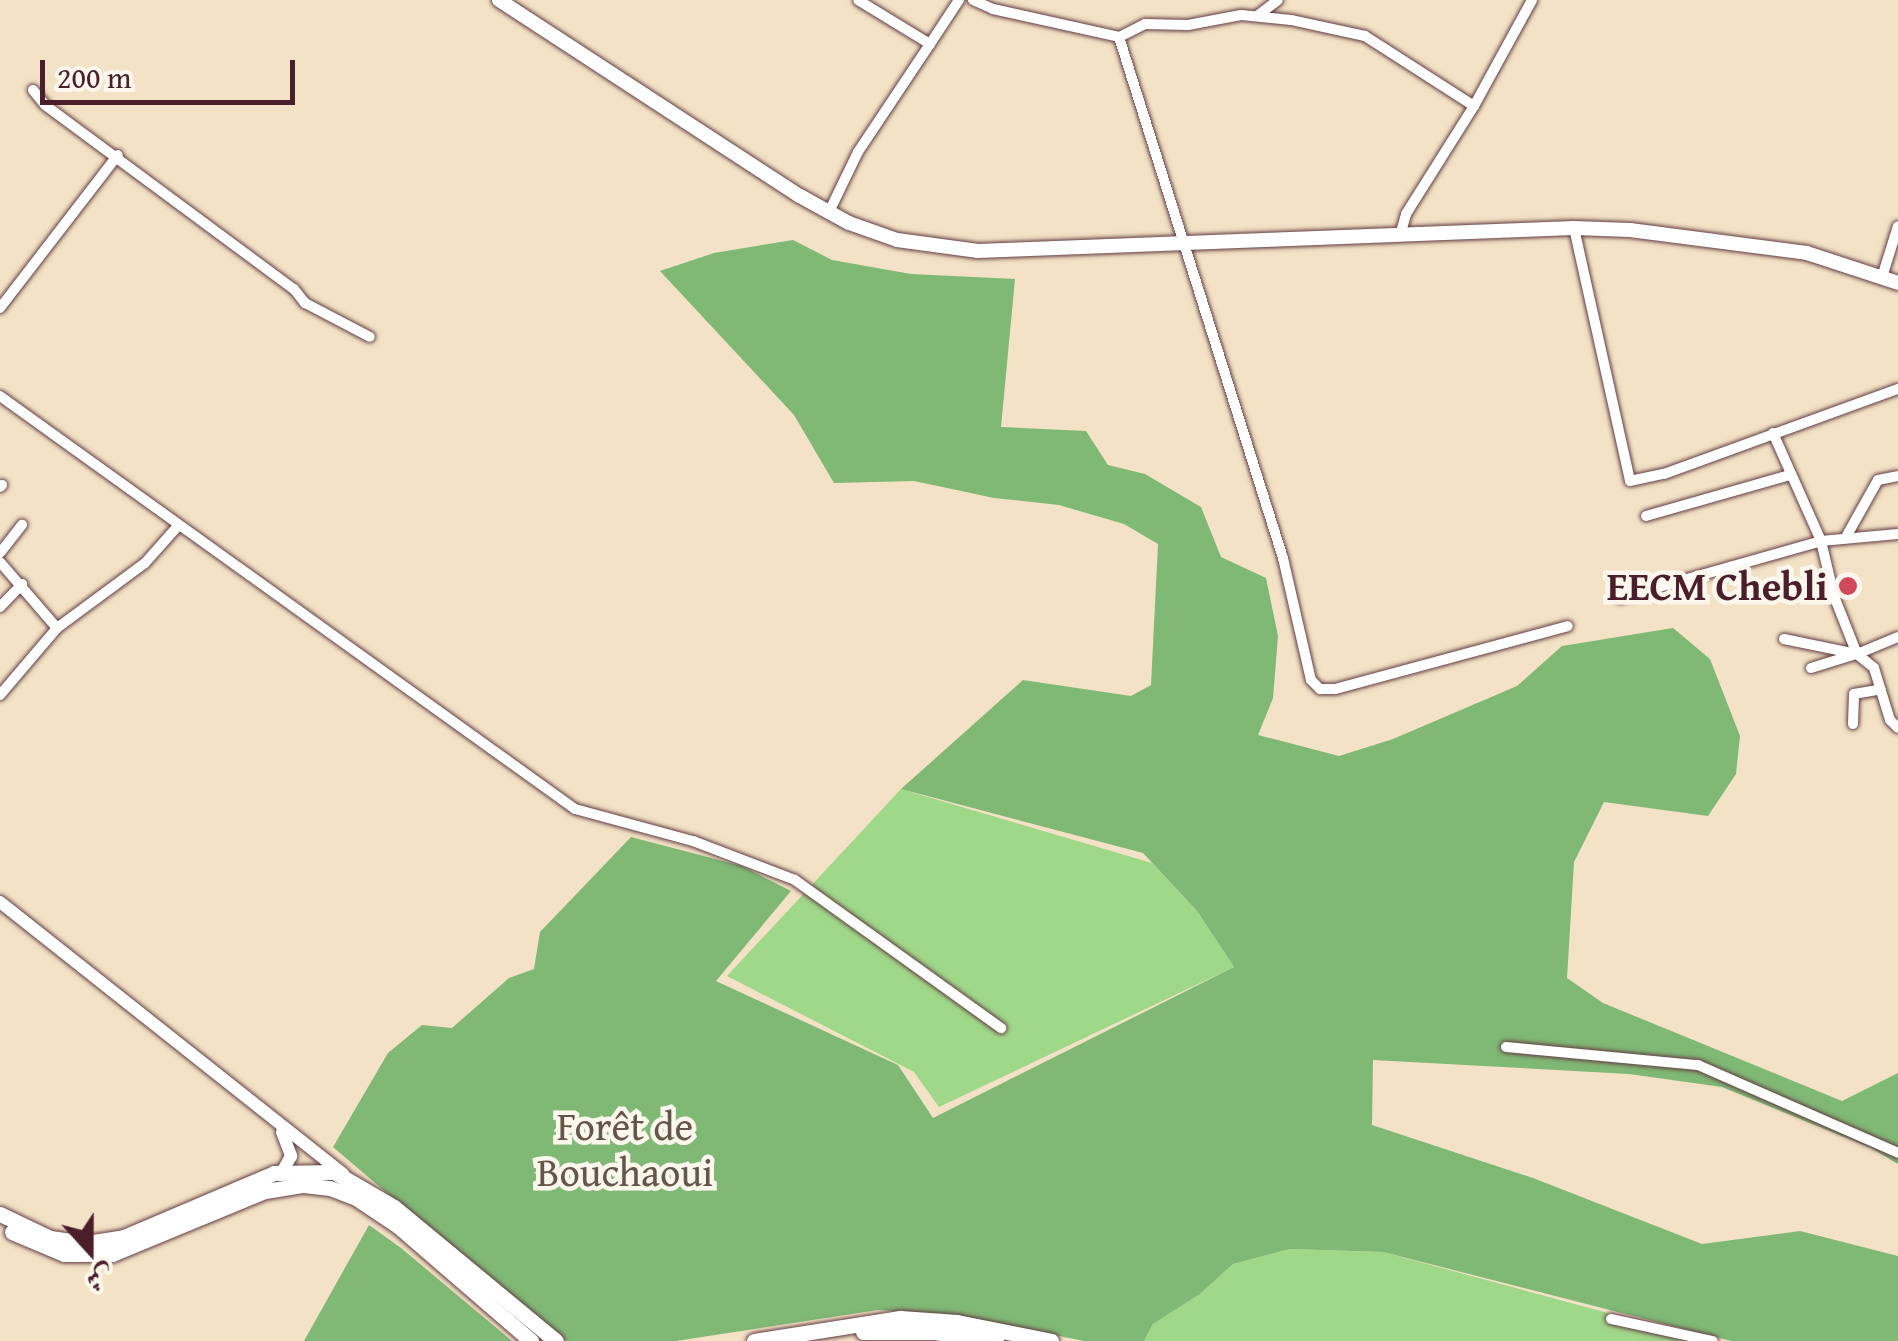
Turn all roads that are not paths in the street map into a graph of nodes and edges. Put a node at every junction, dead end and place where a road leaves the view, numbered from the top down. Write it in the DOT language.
graph roads {
  1 [pos="499,0"];
  2 [pos="858,0"];
  3 [pos="959,0"];
  4 [pos="973,0"];
  5 [pos="1278,0"];
  6 [pos="1532,0"];
  7 [pos="1256,17"];
  8 [pos="1119,37"];
  9 [pos="930,44"];
  10 [pos="33,90"];
  11 [pos="1474,106"];
  12 [pos="118,155"];
  13 [pos="829,212"];
  14 [pos="1898,226"];
  15 [pos="1574,228"];
  16 [pos="1401,232"];
  17 [pos="1180,240"];
  18 [pos="1882,277"];
  19 [pos="1898,284"];
  20 [pos="0,308"];
  21 [pos="370,337"];
  22 [pos="1898,389"];
  23 [pos="0,396"];
  24 [pos="1773,433"];
  25 [pos="1897,473"];
  26 [pos="1790,475"];
  27 [pos="1646,516"];
  28 [pos="22,525"];
  29 [pos="178,526"];
  30 [pos="1898,534"];
  31 [pos="1846,537"];
  32 [pos="1820,540"];
  33 [pos="0,552"];
  34 [pos="0,562"];
  35 [pos="22,584"];
  36 [pos="1620,598"];
  37 [pos="0,607"];
  38 [pos="1568,626"];
  39 [pos="57,628"];
  40 [pos="1898,637"];
  41 [pos="1784,639"];
  42 [pos="1856,654"];
  43 [pos="1811,668"];
  44 [pos="1880,689"];
  45 [pos="0,695"];
  46 [pos="1853,724"];
  47 [pos="1898,728"];
  48 [pos="0,902"];
  49 [pos="1001,1028"];
  50 [pos="1506,1047"];
  51 [pos="270,1118"];
  52 [pos="1898,1153"];
  53 [pos="282,1172"];
  54 [pos="347,1176"];
  55 [pos="0,1214"];
  56 [pos="0,1225"];
  57 [pos="1610,1319"];
  58 [pos="530,1341"];
  59 [pos="556,1341"];
  60 [pos="754,1341"];
  61 [pos="810,1341"];
  62 [pos="996,1341"];
  63 [pos="1050,1341"];
  64 [pos="1713,1341"];
  1 -- 13 [label="main road"];
  2 -- 9 [label="street"];
  3 -- 9 [label="street"];
  4 -- 8 [label="street"];
  5 -- 7 [label="street"];
  6 -- 11 [label="street"];
  7 -- 8 [label="street"];
  7 -- 11 [label="street"];
  8 -- 17 [label="street"];
  9 -- 13 [label="street"];
  10 -- 12 [label="street"];
  11 -- 16 [label="street"];
  12 -- 20 [label="street"];
  12 -- 21 [label="street"];
  13 -- 17 [label="main road"];
  14 -- 18 [label="street"];
  15 -- 16 [label="main road"];
  15 -- 18 [label="main road"];
  15 -- 24 [label="street"];
  16 -- 17 [label="main road"];
  17 -- 38 [label="street"];
  18 -- 19 [label="main road"];
  22 -- 24 [label="street"];
  23 -- 29 [label="street"];
  24 -- 26 [label="street"];
  25 -- 31 [label="street"];
  26 -- 27 [label="street"];
  26 -- 32 [label="street"];
  28 -- 33 [label="street"];
  29 -- 39 [label="street"];
  29 -- 49 [label="street"];
  30 -- 31 [label="street"];
  31 -- 32 [label="street"];
  32 -- 36 [label="street"];
  32 -- 42 [label="street"];
  34 -- 35 [label="street"];
  35 -- 37 [label="street"];
  35 -- 39 [label="street"];
  39 -- 45 [label="street"];
  40 -- 42 [label="street"];
  41 -- 42 [label="street"];
  42 -- 43 [label="street"];
  42 -- 44 [label="street"];
  44 -- 46 [label="street"];
  44 -- 47 [label="street"];
  48 -- 51 [label="street"];
  50 -- 52 [label="street"];
  51 -- 53 [label="street"];
  51 -- 54 [label="street"];
  53 -- 54 [label="highway"];
  53 -- 55 [label="highway"];
  54 -- 59 [label="highway"];
  56 -- 58 [label="highway"];
  57 -- 64 [label="street"];
  60 -- 63 [label="highway"];
  61 -- 62 [label="highway"];
}
